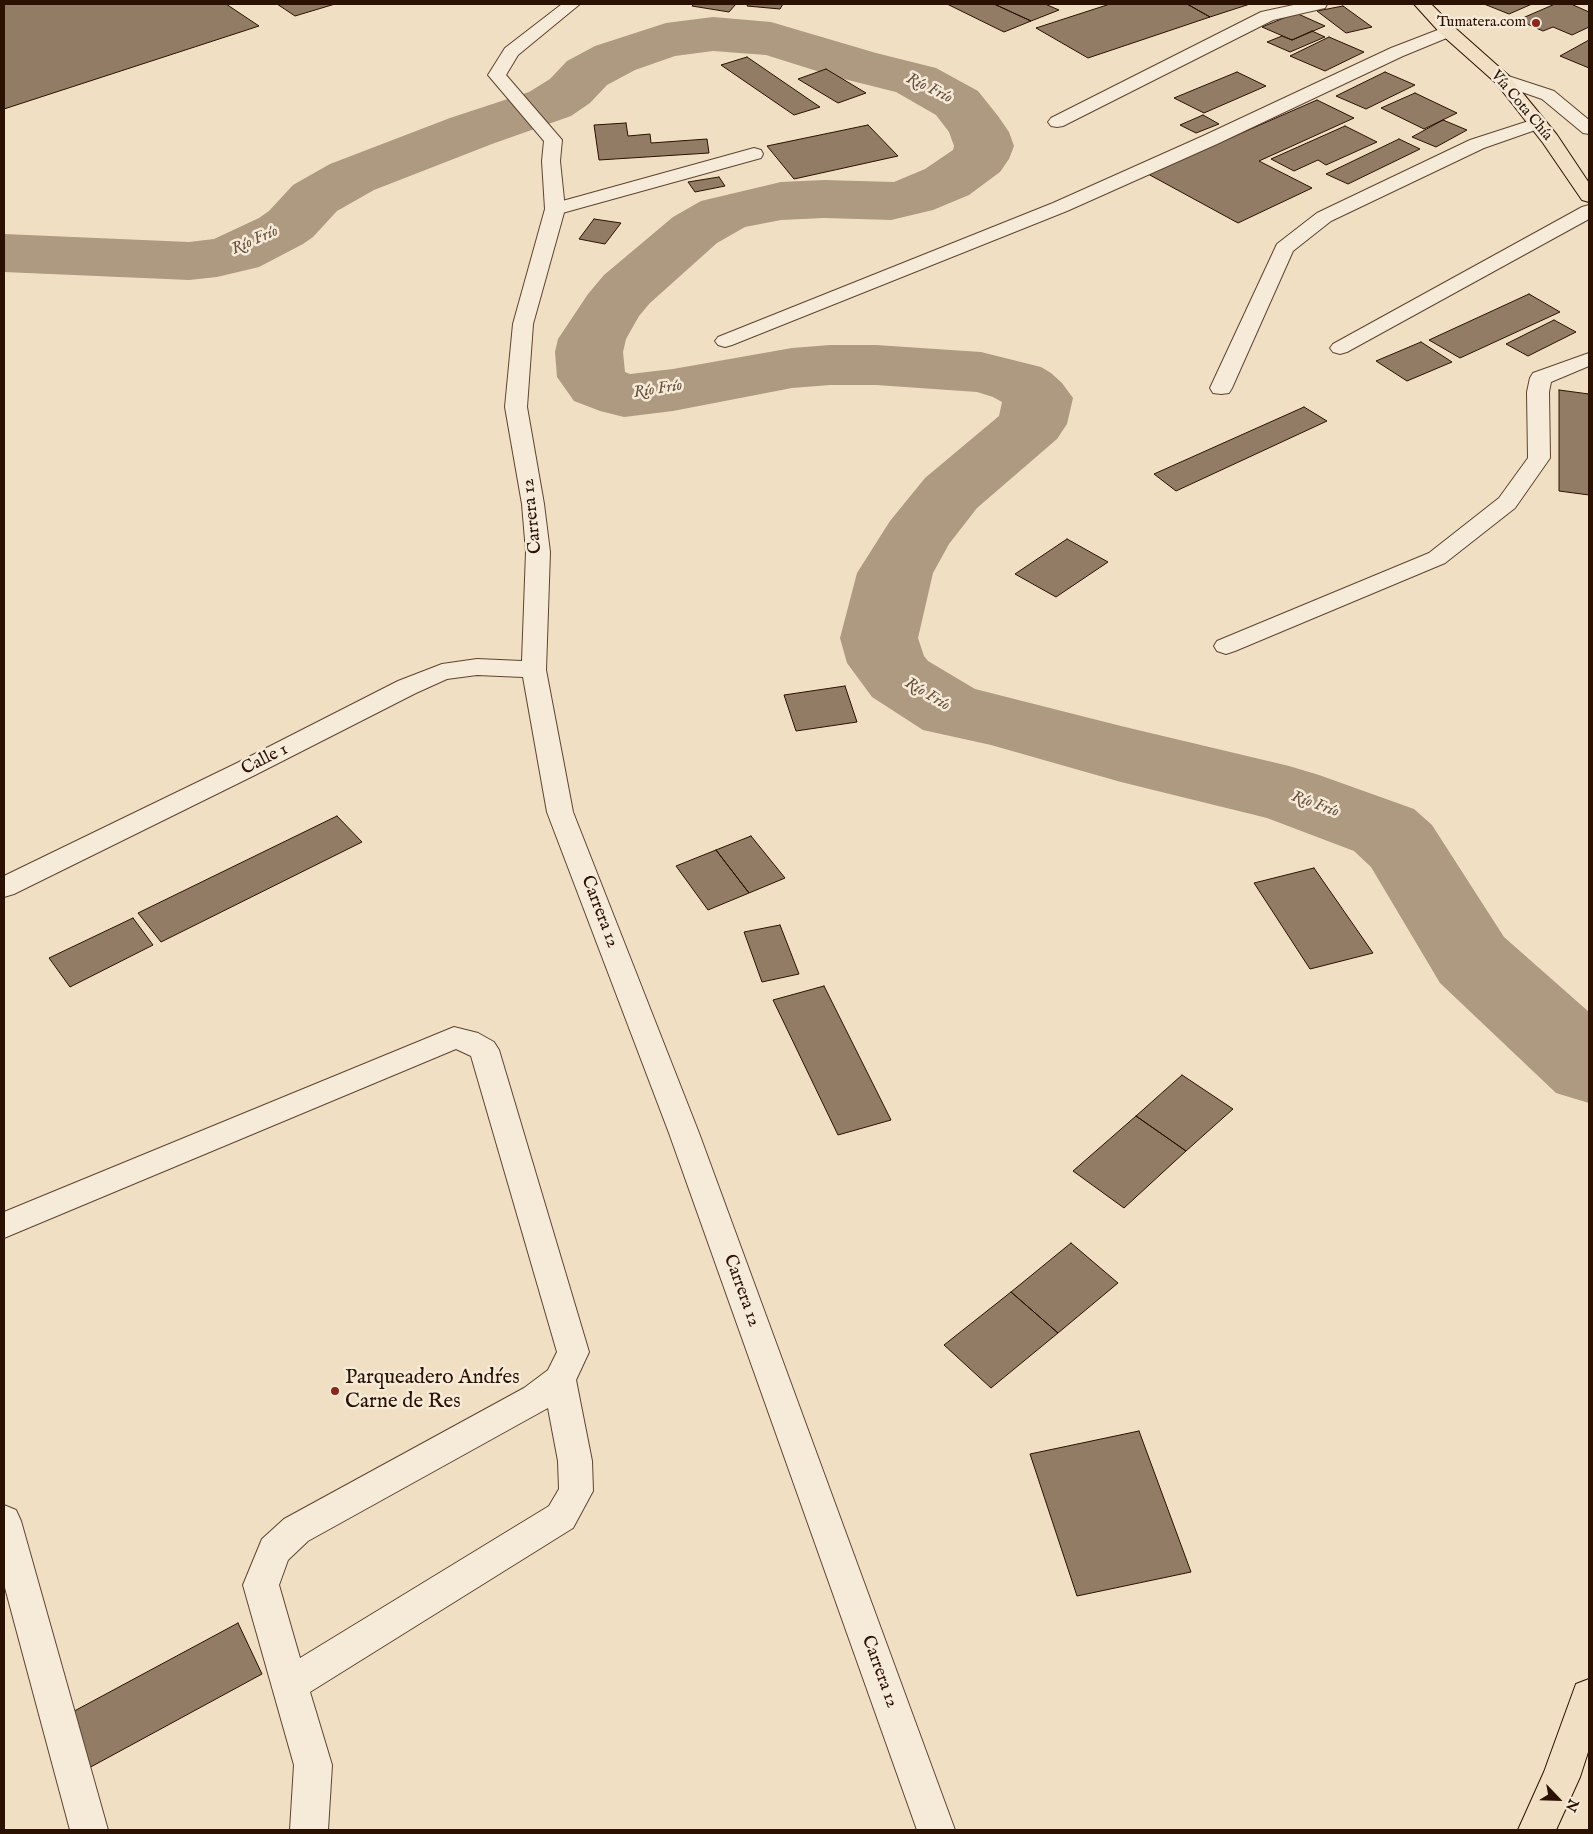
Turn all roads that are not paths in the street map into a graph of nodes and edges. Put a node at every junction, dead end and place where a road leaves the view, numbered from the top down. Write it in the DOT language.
graph roads {
  1 [pos="572,4"];
  2 [pos="1319,4"];
  3 [pos="1422,4"];
  4 [pos="1448,31"];
  5 [pos="1502,79"];
  6 [pos="1057,122"];
  7 [pos="1538,123"];
  8 [pos="1589,129"];
  9 [pos="754,154"];
  10 [pos="1589,196"];
  11 [pos="555,209"];
  12 [pos="1589,211"];
  13 [pos="725,341"];
  14 [pos="1340,348"];
  15 [pos="1589,359"];
  16 [pos="1221,388"];
  17 [pos="1226,646"];
  18 [pos="534,670"];
  19 [pos="4,887"];
  20 [pos="4,1225"];
  21 [pos="560,1380"];
  22 [pos="4,1521"];
  23 [pos="289,1685"];
  24 [pos="1589,1696"];
  25 [pos="89,1830"];
  26 [pos="309,1830"];
  27 [pos="936,1830"];
  28 [pos="1537,1830"];
  1 -- 11 [label="street, Carrera 12"];
  2 -- 6 [label="street"];
  3 -- 4 [label="main road, Vía Cota Chía"];
  4 -- 5 [label="main road, Vía Cota Chía"];
  4 -- 13 [label="street"];
  5 -- 7 [label="main road, Vía Cota Chía"];
  5 -- 8 [label="street"];
  7 -- 10 [label="main road, Vía Cota Chía"];
  7 -- 16 [label="street"];
  9 -- 11 [label="street"];
  11 -- 18 [label="street, Carrera 12"];
  12 -- 14 [label="street"];
  15 -- 17 [label="street"];
  18 -- 19 [label="street, Calle 1"];
  18 -- 27 [label="street, Carrera 12"];
  20 -- 21 [label="street"];
  21 -- 23 [label="street"];
  21 -- 23 [label="street"];
  22 -- 25 [label="street"];
  23 -- 26 [label="street"];
  24 -- 28 [label="main road"];
}
